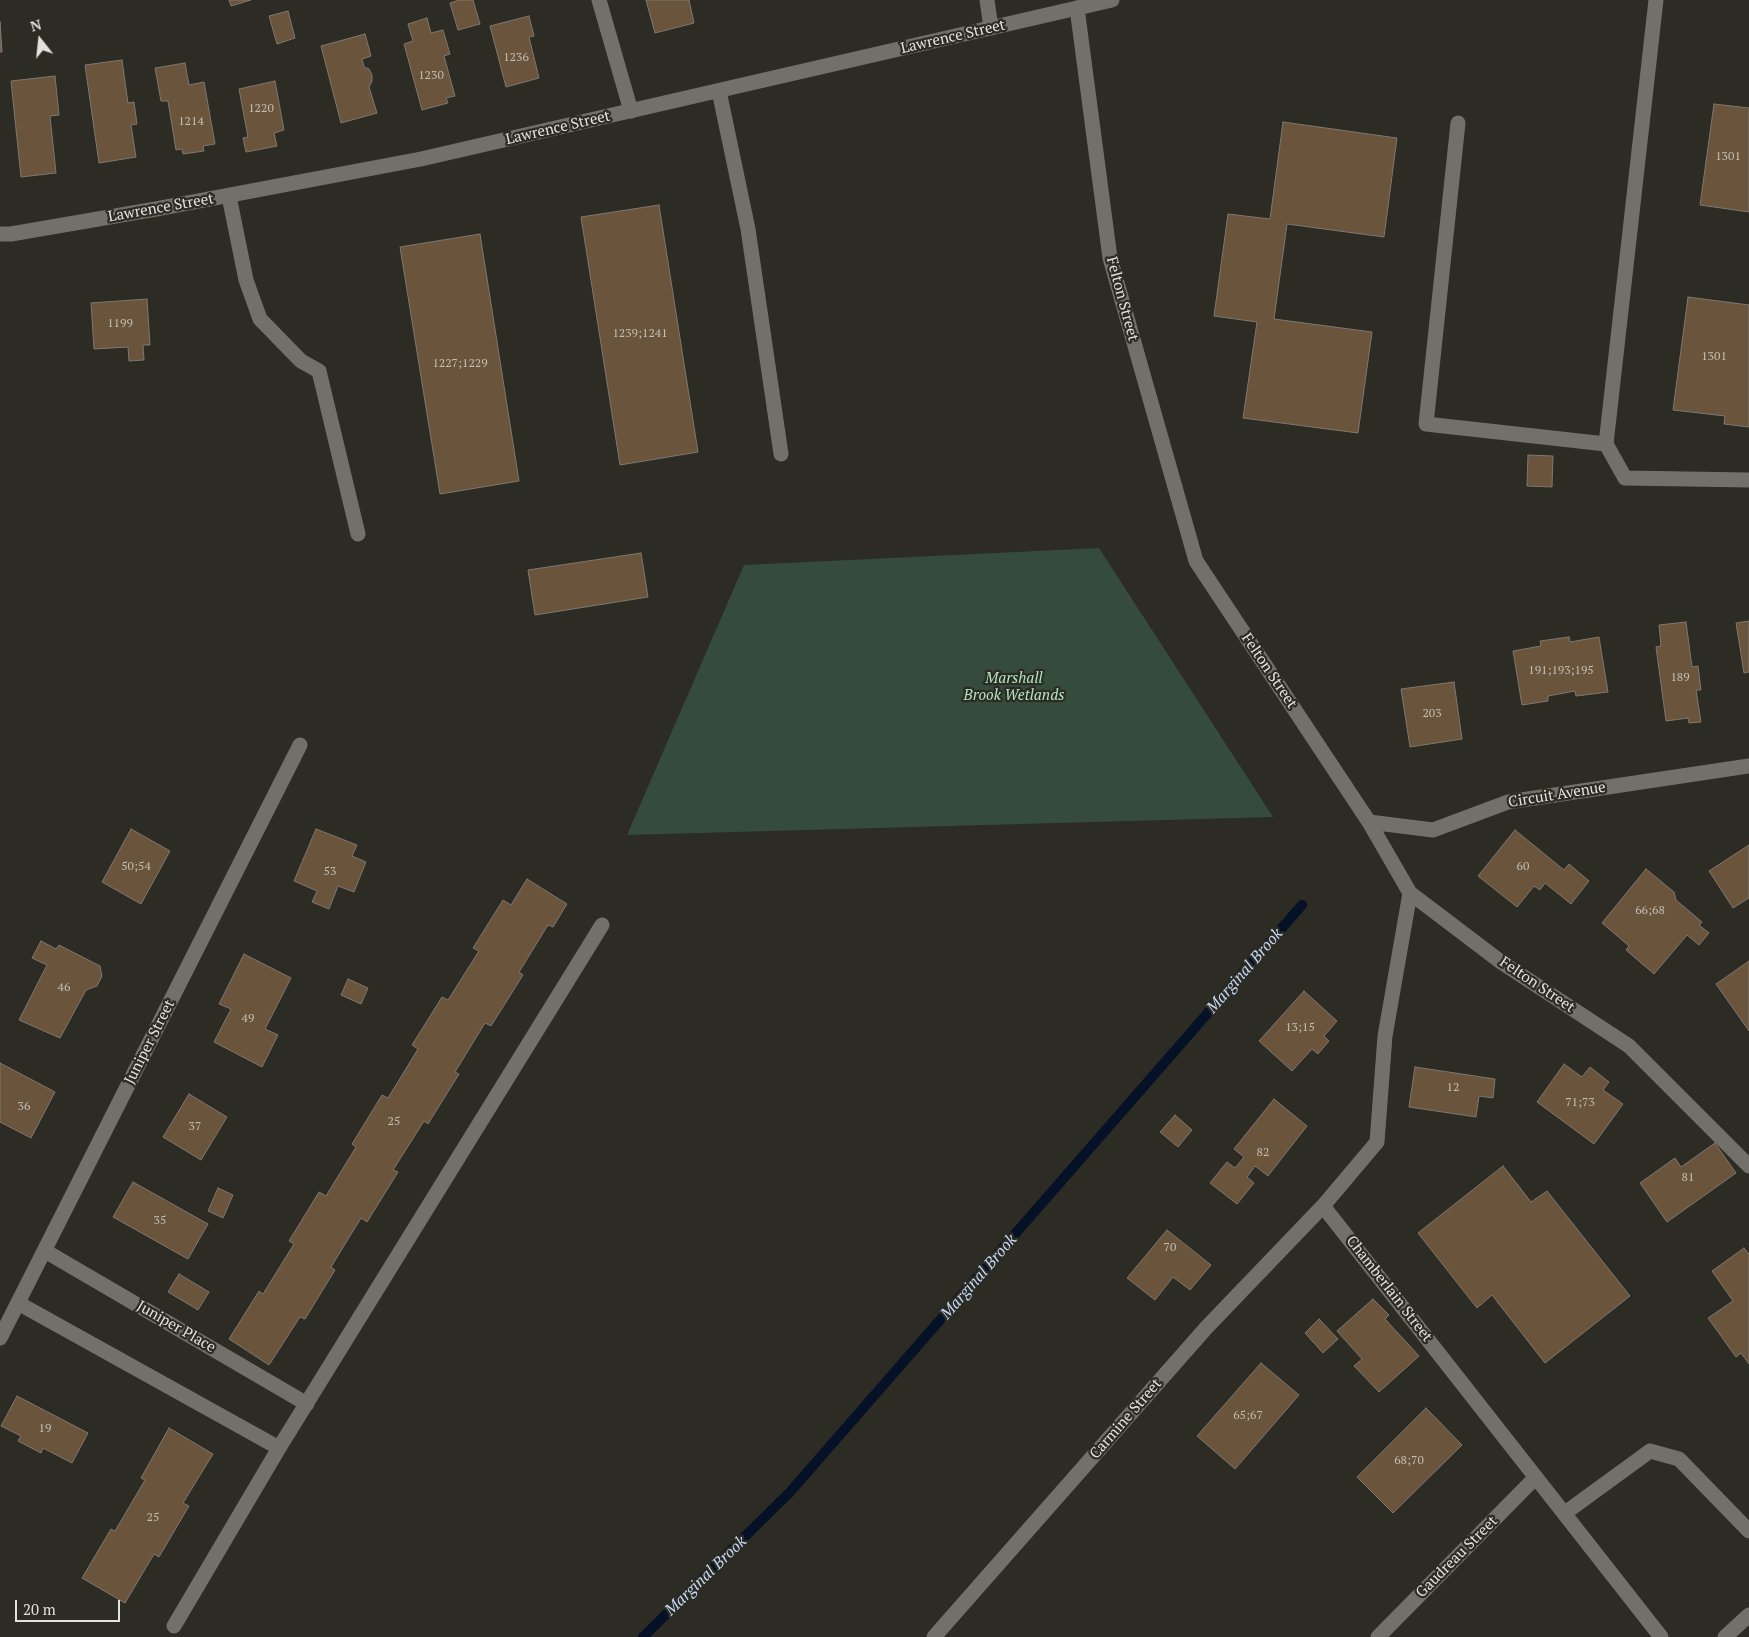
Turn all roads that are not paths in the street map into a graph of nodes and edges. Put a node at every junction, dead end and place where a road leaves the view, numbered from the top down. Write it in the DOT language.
graph roads {
  1 [pos="599,0"];
  2 [pos="987,0"];
  3 [pos="1112,0"];
  4 [pos="1656,0"];
  5 [pos="1076,8"];
  6 [pos="991,28"];
  7 [pos="719,91"];
  8 [pos="631,111"];
  9 [pos="1458,123"];
  10 [pos="229,196"];
  11 [pos="0,234"];
  12 [pos="1606,444"];
  13 [pos="781,454"];
  14 [pos="1749,480"];
  15 [pos="358,534"];
  16 [pos="300,745"];
  17 [pos="1749,766"];
  18 [pos="1369,822"];
  19 [pos="1410,893"];
  20 [pos="602,925"];
  21 [pos="1749,1166"];
  22 [pos="1323,1206"];
  23 [pos="45,1251"];
  24 [pos="18,1303"];
  25 [pos="0,1338"];
  26 [pos="307,1404"];
  27 [pos="279,1448"];
  28 [pos="1536,1476"];
  29 [pos="1565,1513"];
  30 [pos="1749,1531"];
  31 [pos="1749,1615"];
  32 [pos="174,1626"];
  33 [pos="934,1637"];
  34 [pos="1378,1637"];
  35 [pos="1661,1637"];
  36 [pos="1725,1637"];
  1 -- 8 [label="street"];
  2 -- 6 [label="street"];
  3 -- 5 [label="street, Lawrence Street"];
  4 -- 12 [label="street"];
  5 -- 6 [label="street, Lawrence Street"];
  5 -- 18 [label="street, Felton Street"];
  6 -- 7 [label="street, Lawrence Street"];
  7 -- 8 [label="street, Lawrence Street"];
  7 -- 13 [label="street"];
  8 -- 10 [label="street, Lawrence Street"];
  9 -- 12 [label="street"];
  10 -- 11 [label="street, Lawrence Street"];
  10 -- 15 [label="street"];
  12 -- 14 [label="street"];
  16 -- 23 [label="street, Juniper Street"];
  17 -- 18 [label="street, Circuit Avenue"];
  18 -- 19 [label="street, Felton Street"];
  19 -- 21 [label="street, Felton Street"];
  19 -- 22 [label="street"];
  20 -- 26 [label="street"];
  22 -- 28 [label="street, Chamberlain Street"];
  22 -- 33 [label="street, Carmine Street"];
  23 -- 24 [label="street, Juniper Street"];
  23 -- 26 [label="street, Juniper Place"];
  24 -- 25 [label="street, Juniper Street"];
  24 -- 27 [label="street"];
  26 -- 27 [label="street"];
  27 -- 32 [label="street"];
  28 -- 29 [label="street, Chamberlain Street"];
  28 -- 34 [label="street, Gaudreau Street"];
  29 -- 30 [label="street"];
  29 -- 35 [label="street, Chamberlain Street"];
  31 -- 36 [label="street"];
}
